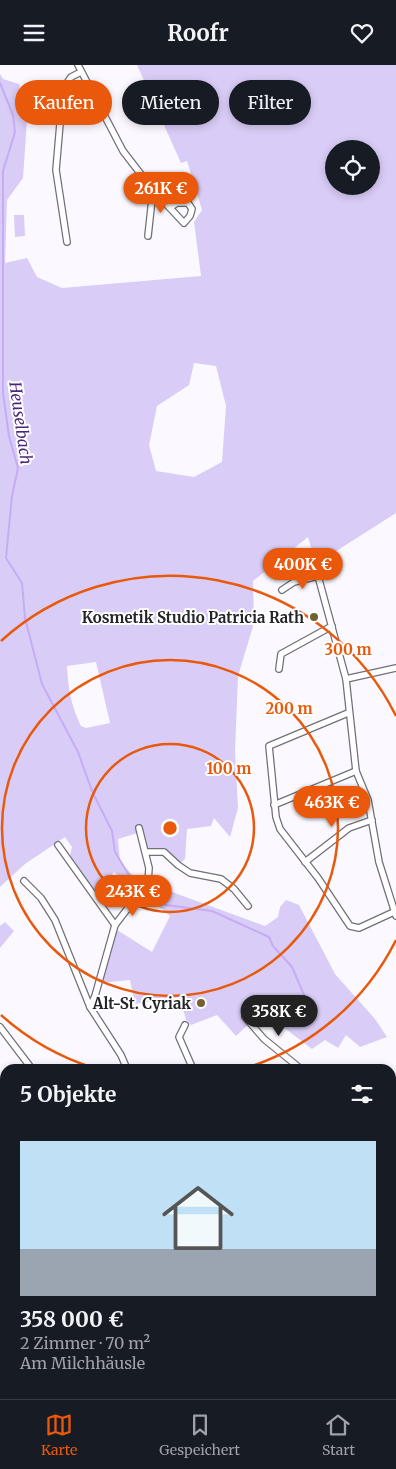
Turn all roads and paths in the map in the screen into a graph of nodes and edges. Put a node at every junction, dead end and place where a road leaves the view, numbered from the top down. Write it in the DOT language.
graph roads {
  1 [pos="78,65"];
  2 [pos="81,71"];
  3 [pos="153,190"];
  4 [pos="171,207"];
  5 [pos="148,236"];
  6 [pos="67,241"];
  7 [pos="282,590"];
  8 [pos="332,626"];
  9 [pos="396,668"];
  10 [pos="279,669"];
  11 [pos="346,679"];
  12 [pos="348,713"];
  13 [pos="356,771"];
  14 [pos="274,805"];
  15 [pos="372,820"];
  16 [pos="139,828"];
  17 [pos="58,845"];
  18 [pos="146,851"];
  19 [pos="305,862"];
  20 [pos="24,881"];
  21 [pos="248,906"];
  22 [pos="396,913"];
  23 [pos="114,925"];
  24 [pos="90,1007"];
  25 [pos="245,1017"];
  26 [pos="185,1025"];
  27 [pos="0,1027"];
  28 [pos="28,1064"];
  29 [pos="124,1064"];
  30 [pos="191,1064"];
  31 [pos="295,1064"];
  1 -- 2 [label="street"];
  2 -- 3 [label="street"];
  2 -- 6 [label="street"];
  3 -- 4 [label="street"];
  3 -- 5 [label="street"];
  7 -- 8 [label="street"];
  8 -- 10 [label="street"];
  8 -- 11 [label="street"];
  9 -- 11 [label="street"];
  11 -- 12 [label="street"];
  12 -- 13 [label="street"];
  12 -- 14 [label="street"];
  13 -- 14 [label="street"];
  13 -- 15 [label="street"];
  14 -- 19 [label="street"];
  15 -- 19 [label="street"];
  15 -- 22 [label="street"];
  16 -- 18 [label="street"];
  17 -- 23 [label="street"];
  18 -- 21 [label="street"];
  18 -- 23 [label="street"];
  19 -- 22 [label="street"];
  20 -- 24 [label="street"];
  23 -- 24 [label="street"];
  24 -- 29 [label="street"];
  25 -- 31 [label="street"];
  26 -- 30 [label="street"];
  27 -- 28 [label="street"];
}
